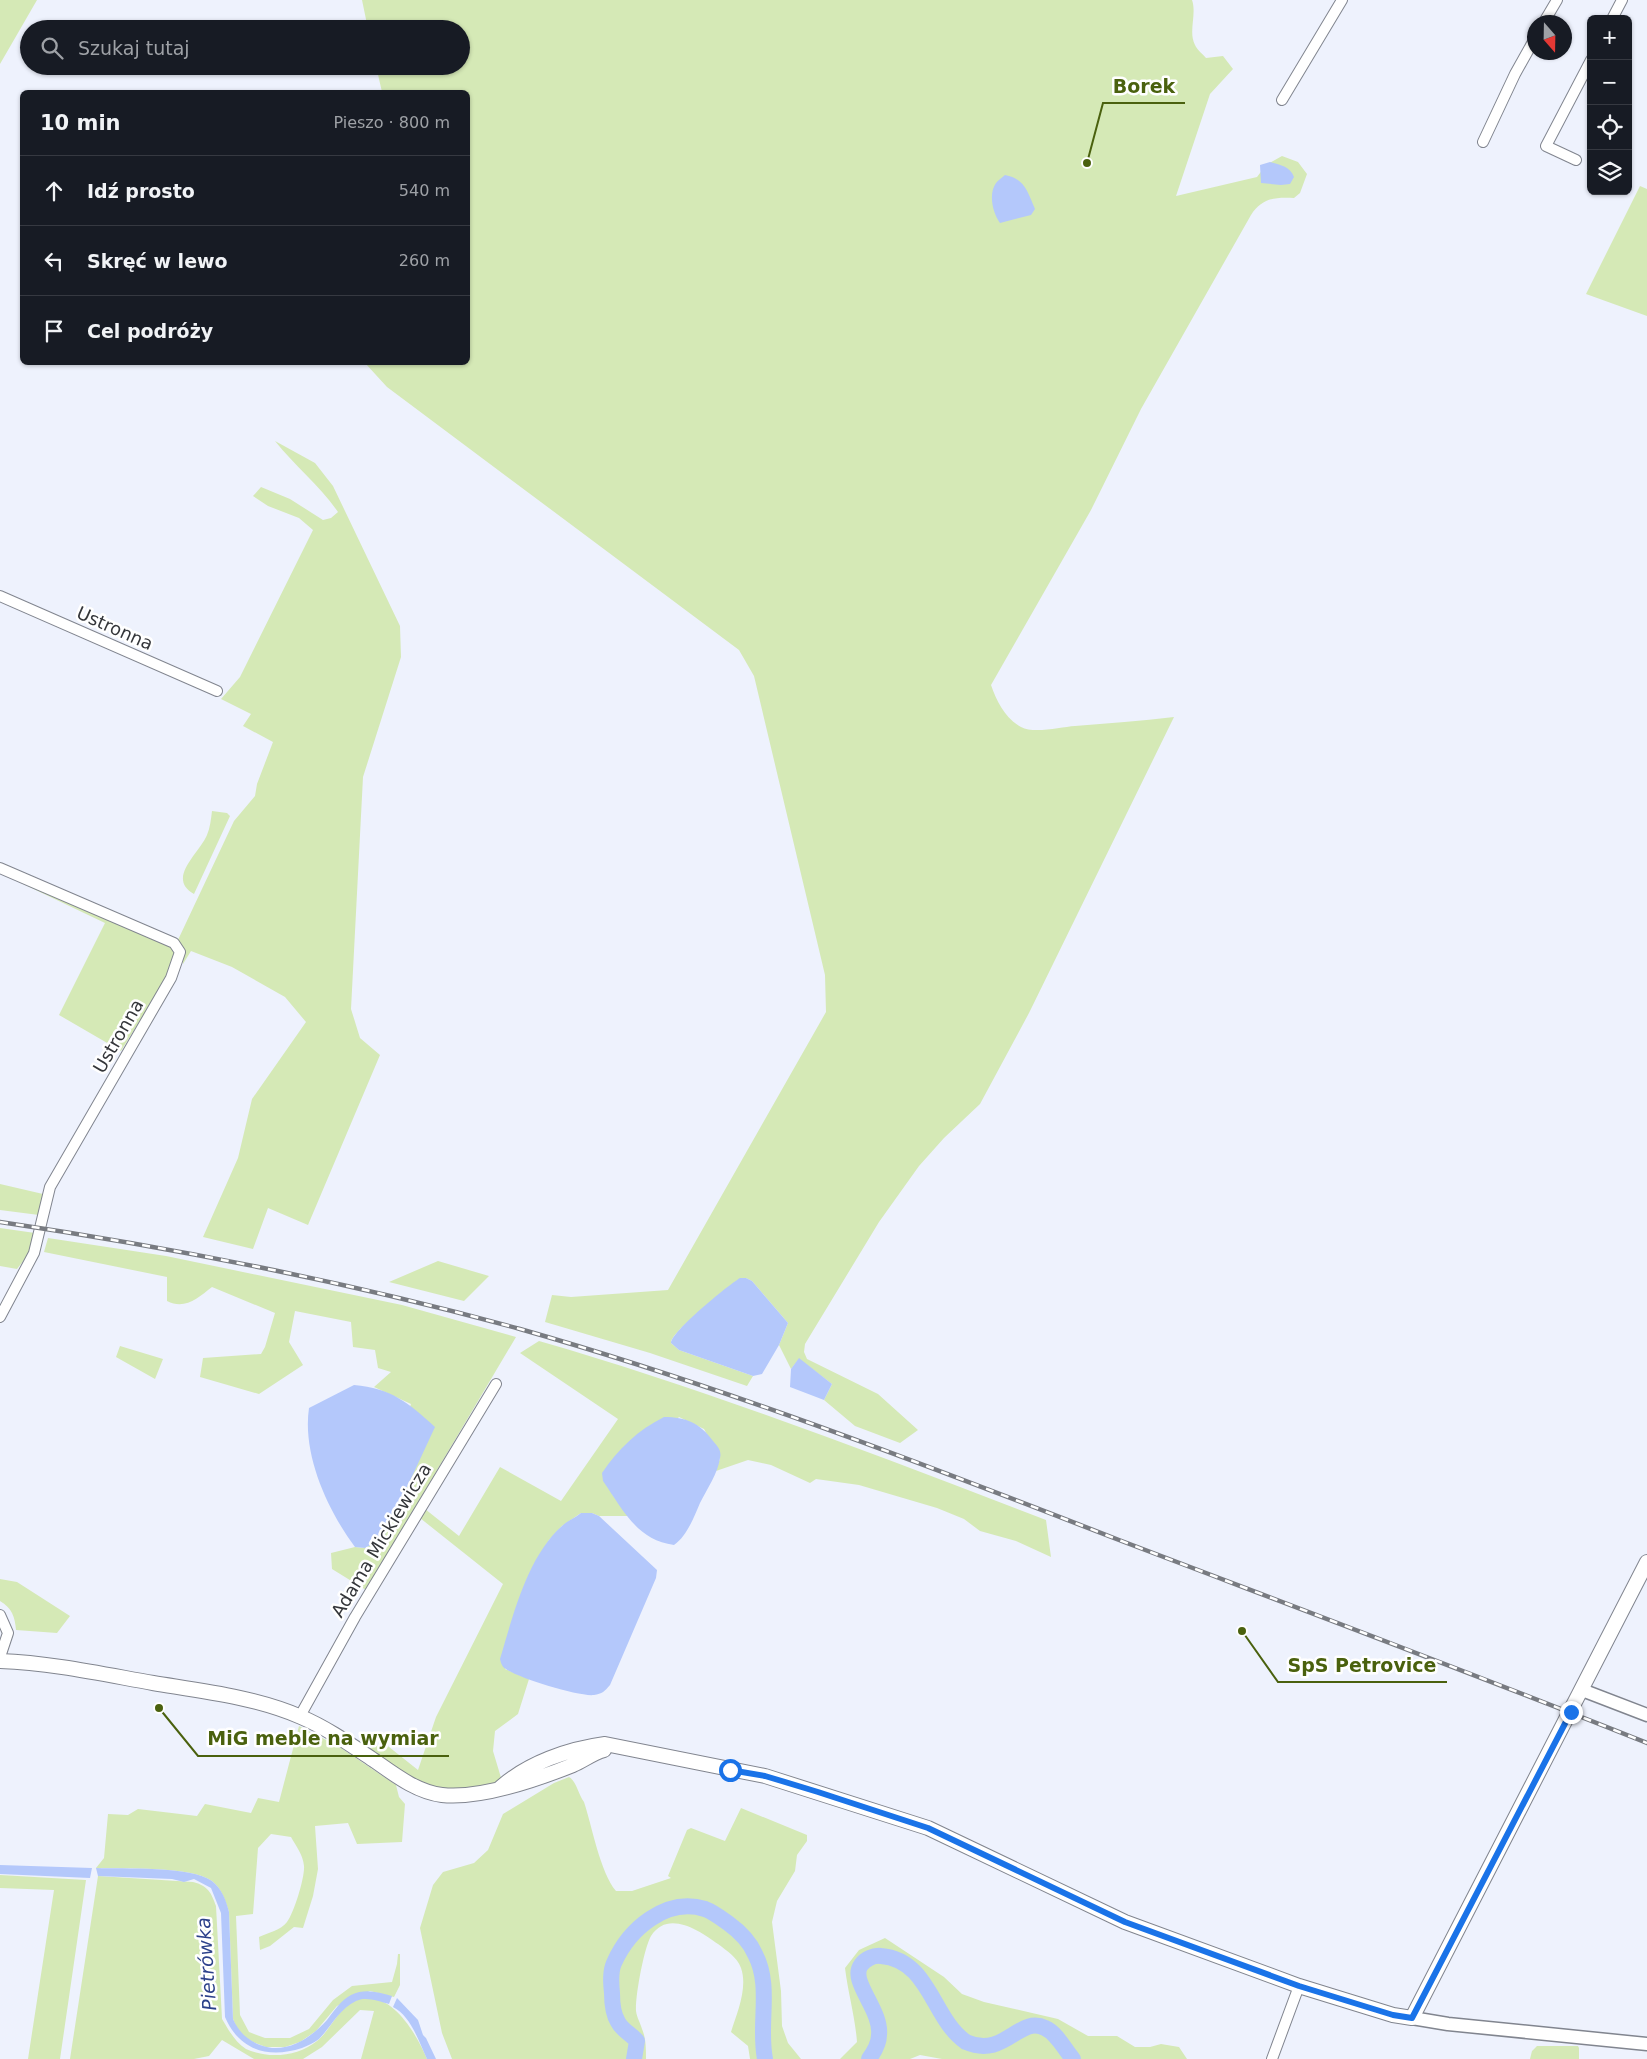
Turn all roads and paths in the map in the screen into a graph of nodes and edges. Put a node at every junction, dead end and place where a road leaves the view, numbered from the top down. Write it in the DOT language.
graph roads {
  1 [pos="1342,0"];
  2 [pos="1557,0"];
  3 [pos="1622,0"];
  4 [pos="1548,15"];
  5 [pos="1614,15"];
  6 [pos="1527,53"];
  7 [pos="1587,68"];
  8 [pos="1282,100"];
  9 [pos="1483,142"];
  10 [pos="1576,160"];
  11 [pos="0,596"];
  12 [pos="217,690"];
  13 [pos="0,868"];
  14 [pos="0,1317"];
  15 [pos="496,1384"];
  16 [pos="1647,1562"];
  17 [pos="0,1615"];
  18 [pos="0,1661"];
  19 [pos="1582,1690"];
  20 [pos="300,1716"];
  21 [pos="1647,1716"];
  22 [pos="1299,1986"];
  23 [pos="1412,2018"];
  24 [pos="1647,2044"];
  25 [pos="1272,2059"];
  1 -- 8 [label="street"];
  2 -- 4 [label="street"];
  3 -- 5 [label="street"];
  6 -- 9 [label="street"];
  7 -- 10 [label="street"];
  11 -- 12 [label="street, Ustronna"];
  13 -- 14 [label="street, Ustronna"];
  15 -- 20 [label="street, Adama Mickiewicza"];
  16 -- 19 [label="main road"];
  17 -- 18 [label="street"];
  18 -- 20 [label="main road"];
  19 -- 21 [label="street"];
  19 -- 23 [label="main road"];
  20 -- 22 [label="main road"];
  22 -- 23 [label="main road"];
  22 -- 25 [label="street"];
  23 -- 24 [label="street"];
}
